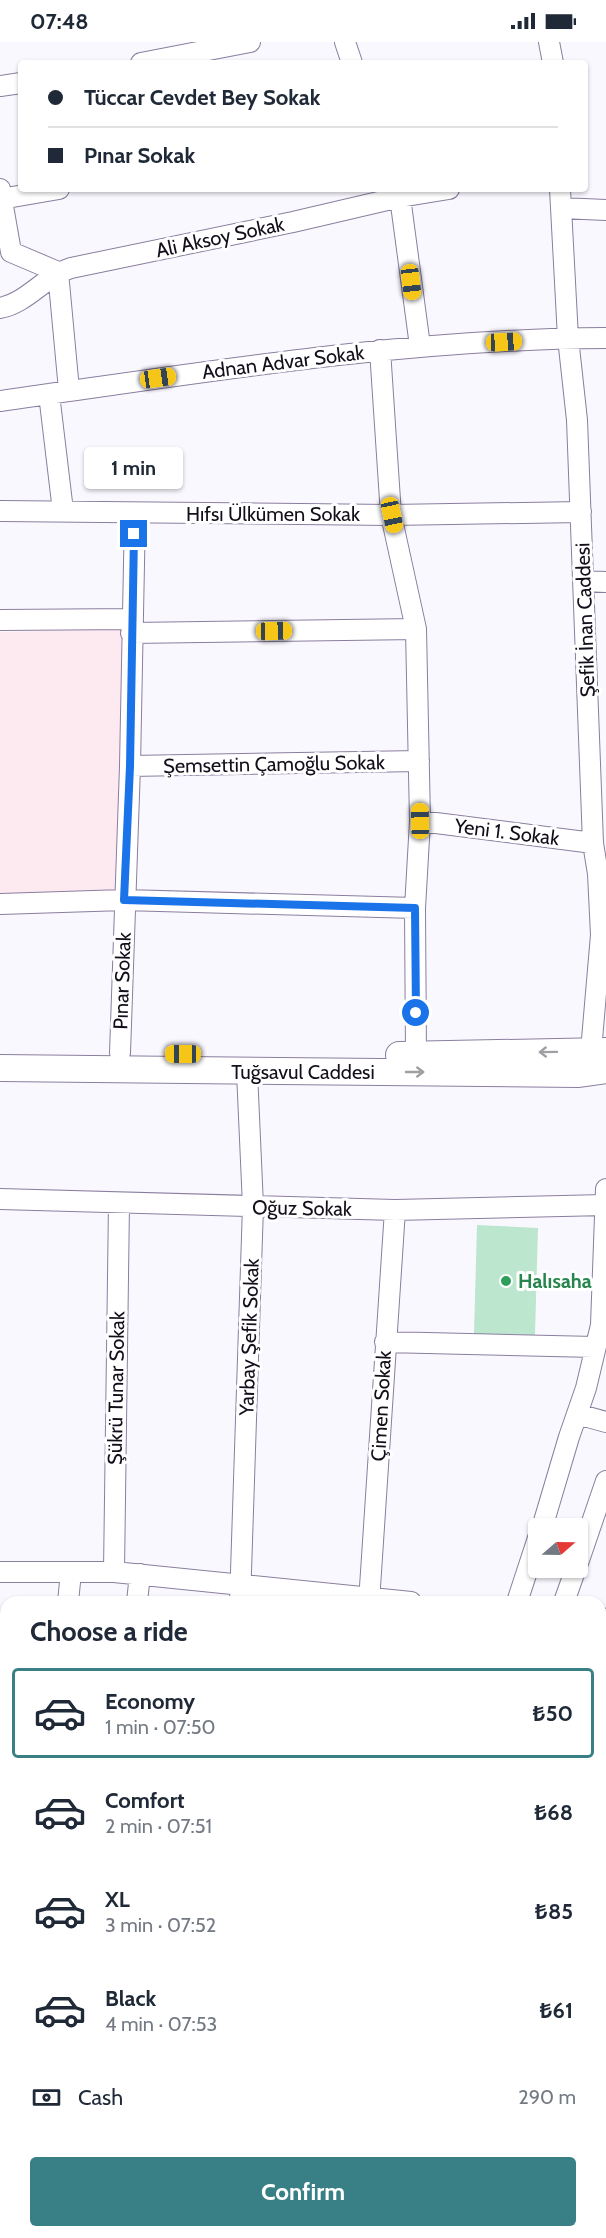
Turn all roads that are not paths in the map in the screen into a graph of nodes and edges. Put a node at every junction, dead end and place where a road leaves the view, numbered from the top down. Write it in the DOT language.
graph roads {
  1 [pos="250,42"];
  2 [pos="345,42"];
  3 [pos="549,42"];
  4 [pos="188,48"];
  5 [pos="150,60"];
  6 [pos="351,60"];
  7 [pos="552,60"];
  8 [pos="18,83"];
  9 [pos="0,86"];
  10 [pos="24,192"];
  11 [pos="398,193"];
  12 [pos="1,194"];
  13 [pos="561,198"];
  14 [pos="606,210"];
  15 [pos="58,272"];
  16 [pos="0,308"];
  17 [pos="568,338"];
  18 [pos="606,338"];
  19 [pos="420,346"];
  20 [pos="380,350"];
  21 [pos="69,390"];
  22 [pos="49,394"];
  23 [pos="0,401"];
  24 [pos="0,511"];
  25 [pos="63,511"];
  26 [pos="581,512"];
  27 [pos="135,513"];
  28 [pos="392,515"];
  29 [pos="583,581"];
  30 [pos="606,582"];
  31 [pos="0,620"];
  32 [pos="132,626"];
  33 [pos="416,629"];
  34 [pos="597,735"];
  35 [pos="419,761"];
  36 [pos="130,766"];
  37 [pos="420,821"];
  38 [pos="593,843"];
  39 [pos="602,874"];
  40 [pos="124,900"];
  41 [pos="0,904"];
  42 [pos="415,908"];
  43 [pos="601,935"];
  44 [pos="606,981"];
  45 [pos="0,1051"];
  46 [pos="120,1053"];
  47 [pos="416,1055"];
  48 [pos="601,1057"];
  49 [pos="0,1068"];
  50 [pos="248,1072"];
  51 [pos="605,1197"];
  52 [pos="0,1198"];
  53 [pos="118,1203"];
  54 [pos="253,1206"];
  55 [pos="395,1210"];
  56 [pos="385,1342"];
  57 [pos="595,1347"];
  58 [pos="577,1414"];
  59 [pos="606,1422"];
  60 [pos="606,1481"];
  61 [pos="545,1518"];
  62 [pos="588,1534"];
  63 [pos="528,1568"];
  64 [pos="0,1572"];
  65 [pos="71,1572"];
  66 [pos="114,1572"];
  67 [pos="140,1574"];
  68 [pos="572,1578"];
  69 [pos="241,1594"];
  70 [pos="69,1596"];
  71 [pos="138,1596"];
  72 [pos="284,1596"];
  73 [pos="369,1596"];
  74 [pos="519,1596"];
  75 [pos="566,1596"];
  1 -- 4 [label="street"];
  2 -- 6 [label="street"];
  3 -- 7 [label="street"];
  4 -- 5 [label="street"];
  8 -- 9 [label="street"];
  10 -- 12 [label="street"];
  11 -- 15 [label="street, Ali Aksoy Sokak"];
  11 -- 19 [label="street"];
  12 -- 15 [label="street"];
  13 -- 14 [label="street"];
  13 -- 17 [label="street, Şefik İnan Caddesi"];
  15 -- 16 [label="street, Ali Aksoy Sokak"];
  15 -- 21 [label="street"];
  17 -- 18 [label="street, Adnan Advar Sokak"];
  17 -- 19 [label="street, Adnan Advar Sokak"];
  17 -- 26 [label="street, Şefik İnan Caddesi"];
  19 -- 20 [label="street, Adnan Advar Sokak"];
  20 -- 21 [label="street, Adnan Advar Sokak"];
  20 -- 28 [label="street"];
  21 -- 22 [label="street, Adnan Advar Sokak"];
  22 -- 23 [label="street, Adnan Advar Sokak"];
  22 -- 25 [label="street"];
  24 -- 25 [label="street, Hıfsı Ülkümen Sokak"];
  25 -- 27 [label="street, Hıfsı Ülkümen Sokak"];
  26 -- 28 [label="street, Hıfsı Ülkümen Sokak"];
  26 -- 29 [label="street, Şefik İnan Caddesi"];
  27 -- 28 [label="street, Hıfsı Ülkümen Sokak"];
  27 -- 32 [label="street, Pınar Sokak"];
  28 -- 33 [label="street"];
  29 -- 30 [label="street"];
  29 -- 34 [label="street, Şefik İnan Caddesi"];
  31 -- 32 [label="street"];
  32 -- 33 [label="street"];
  32 -- 36 [label="street, Pınar Sokak"];
  33 -- 35 [label="street"];
  34 -- 38 [label="street, Şefik İnan Caddesi"];
  35 -- 36 [label="street, Şemsettin Çamoğlu Sokak"];
  35 -- 37 [label="street"];
  36 -- 40 [label="street, Pınar Sokak"];
  37 -- 38 [label="street, Yeni 1. Sokak"];
  37 -- 42 [label="street"];
  38 -- 39 [label="street, Şefik İnan Caddesi"];
  39 -- 43 [label="street, Şefik İnan Caddesi"];
  40 -- 41 [label="street"];
  40 -- 42 [label="street"];
  40 -- 46 [label="street, Pınar Sokak"];
  42 -- 47 [label="street"];
  43 -- 44 [label="street"];
  43 -- 48 [label="street, Şefik İnan Caddesi"];
  45 -- 46 [label="main road"];
  46 -- 47 [label="main road"];
  48 -- 47 [label="main road, one-way"];
  50 -- 48 [label="main road, Tuğsavul Caddesi, one-way"];
  49 -- 50 [label="main road, Tuğsavul Caddesi"];
  50 -- 54 [label="street, Yarbay Şefik Sokak"];
  51 -- 55 [label="street, Oğuz Sokak"];
  51 -- 57 [label="street"];
  52 -- 53 [label="street, Oğuz Sokak"];
  53 -- 54 [label="street, Oğuz Sokak"];
  53 -- 66 [label="street, Şükrü Tunar Sokak"];
  54 -- 55 [label="street, Oğuz Sokak"];
  54 -- 69 [label="street, Yarbay Şefik Sokak"];
  55 -- 56 [label="street, Çimen Sokak"];
  56 -- 57 [label="street"];
  56 -- 73 [label="street, Çimen Sokak"];
  57 -- 58 [label="street"];
  58 -- 59 [label="street"];
  58 -- 61 [label="street"];
  60 -- 62 [label="street"];
  63 -- 74 [label="street"];
  64 -- 65 [label="street"];
  65 -- 66 [label="street"];
  65 -- 70 [label="street"];
  66 -- 67 [label="street"];
  67 -- 69 [label="street"];
  67 -- 71 [label="street"];
  68 -- 75 [label="street"];
  69 -- 72 [label="street"];
}
